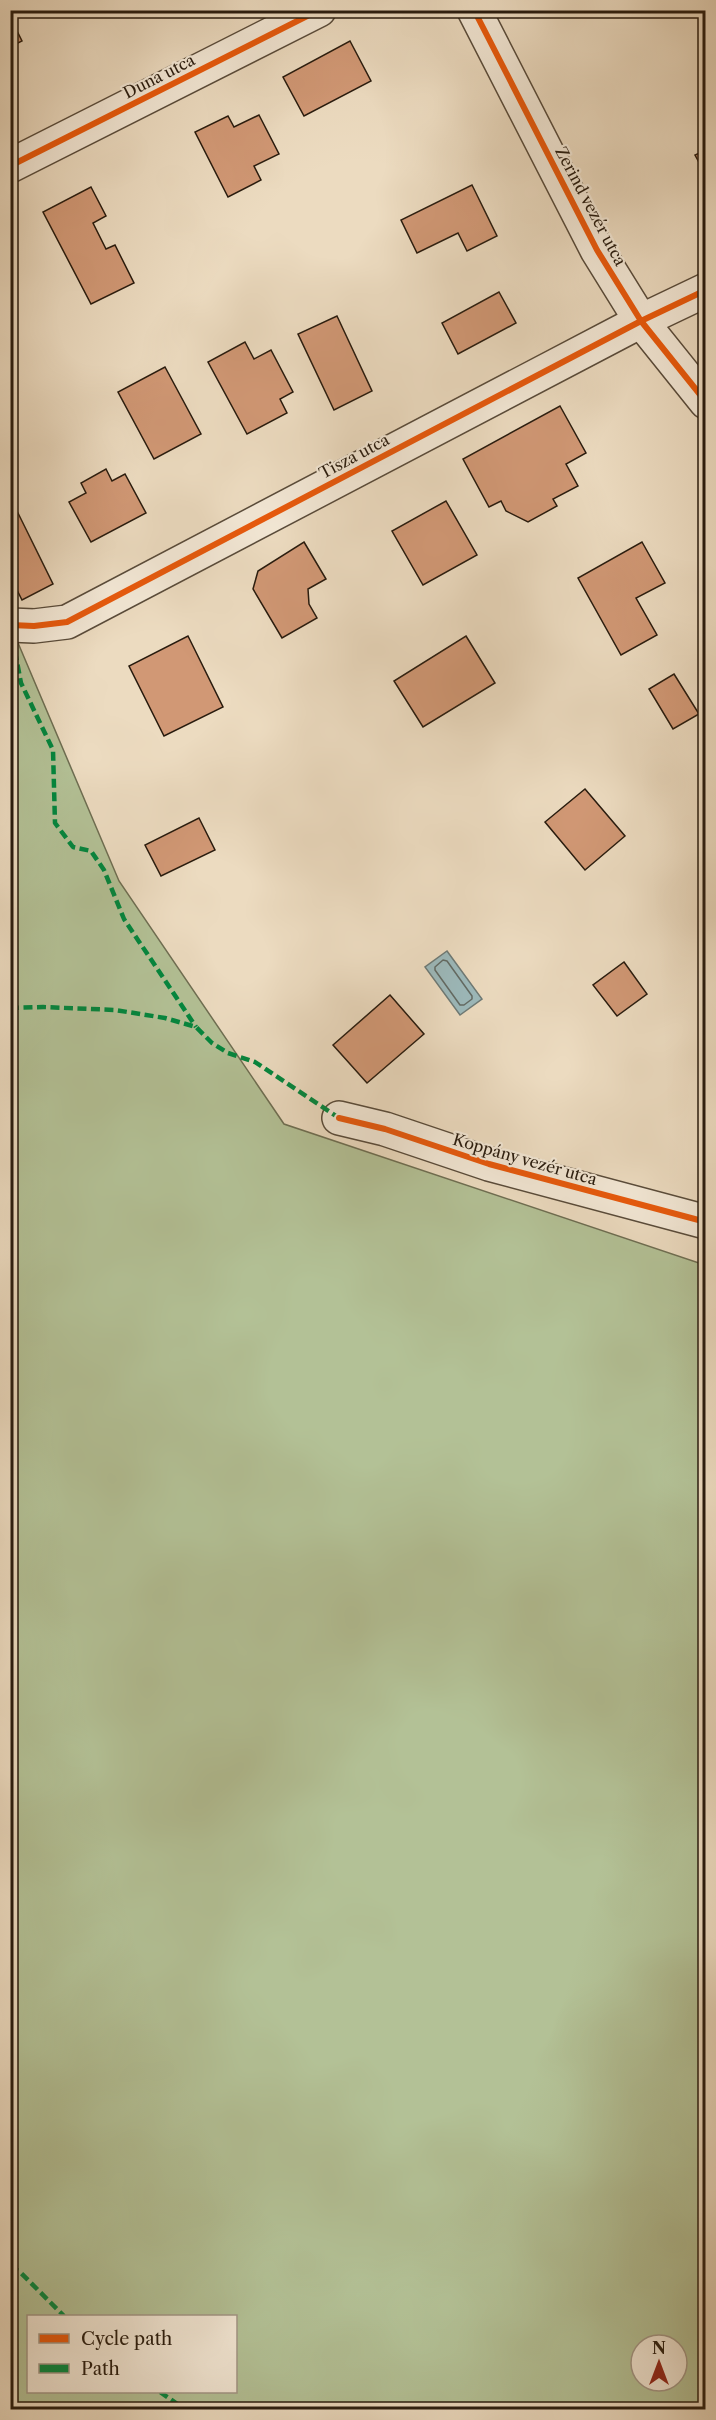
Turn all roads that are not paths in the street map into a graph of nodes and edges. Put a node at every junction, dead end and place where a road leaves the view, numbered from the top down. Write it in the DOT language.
graph roads {
  1 [pos="319,10"];
  2 [pos="474,10"];
  3 [pos="10,166"];
  4 [pos="705,290"];
  5 [pos="640,321"];
  6 [pos="705,402"];
  7 [pos="11,625"];
  8 [pos="339,1118"];
  9 [pos="705,1222"];
  1 -- 3 [label="street, Duna utca"];
  2 -- 5 [label="street, Zerind vezér utca"];
  4 -- 5 [label="street, Tisza utca"];
  5 -- 6 [label="street, Zerind vezér utca"];
  5 -- 7 [label="street, Tisza utca"];
  8 -- 9 [label="street, Koppány vezér utca"];
}
